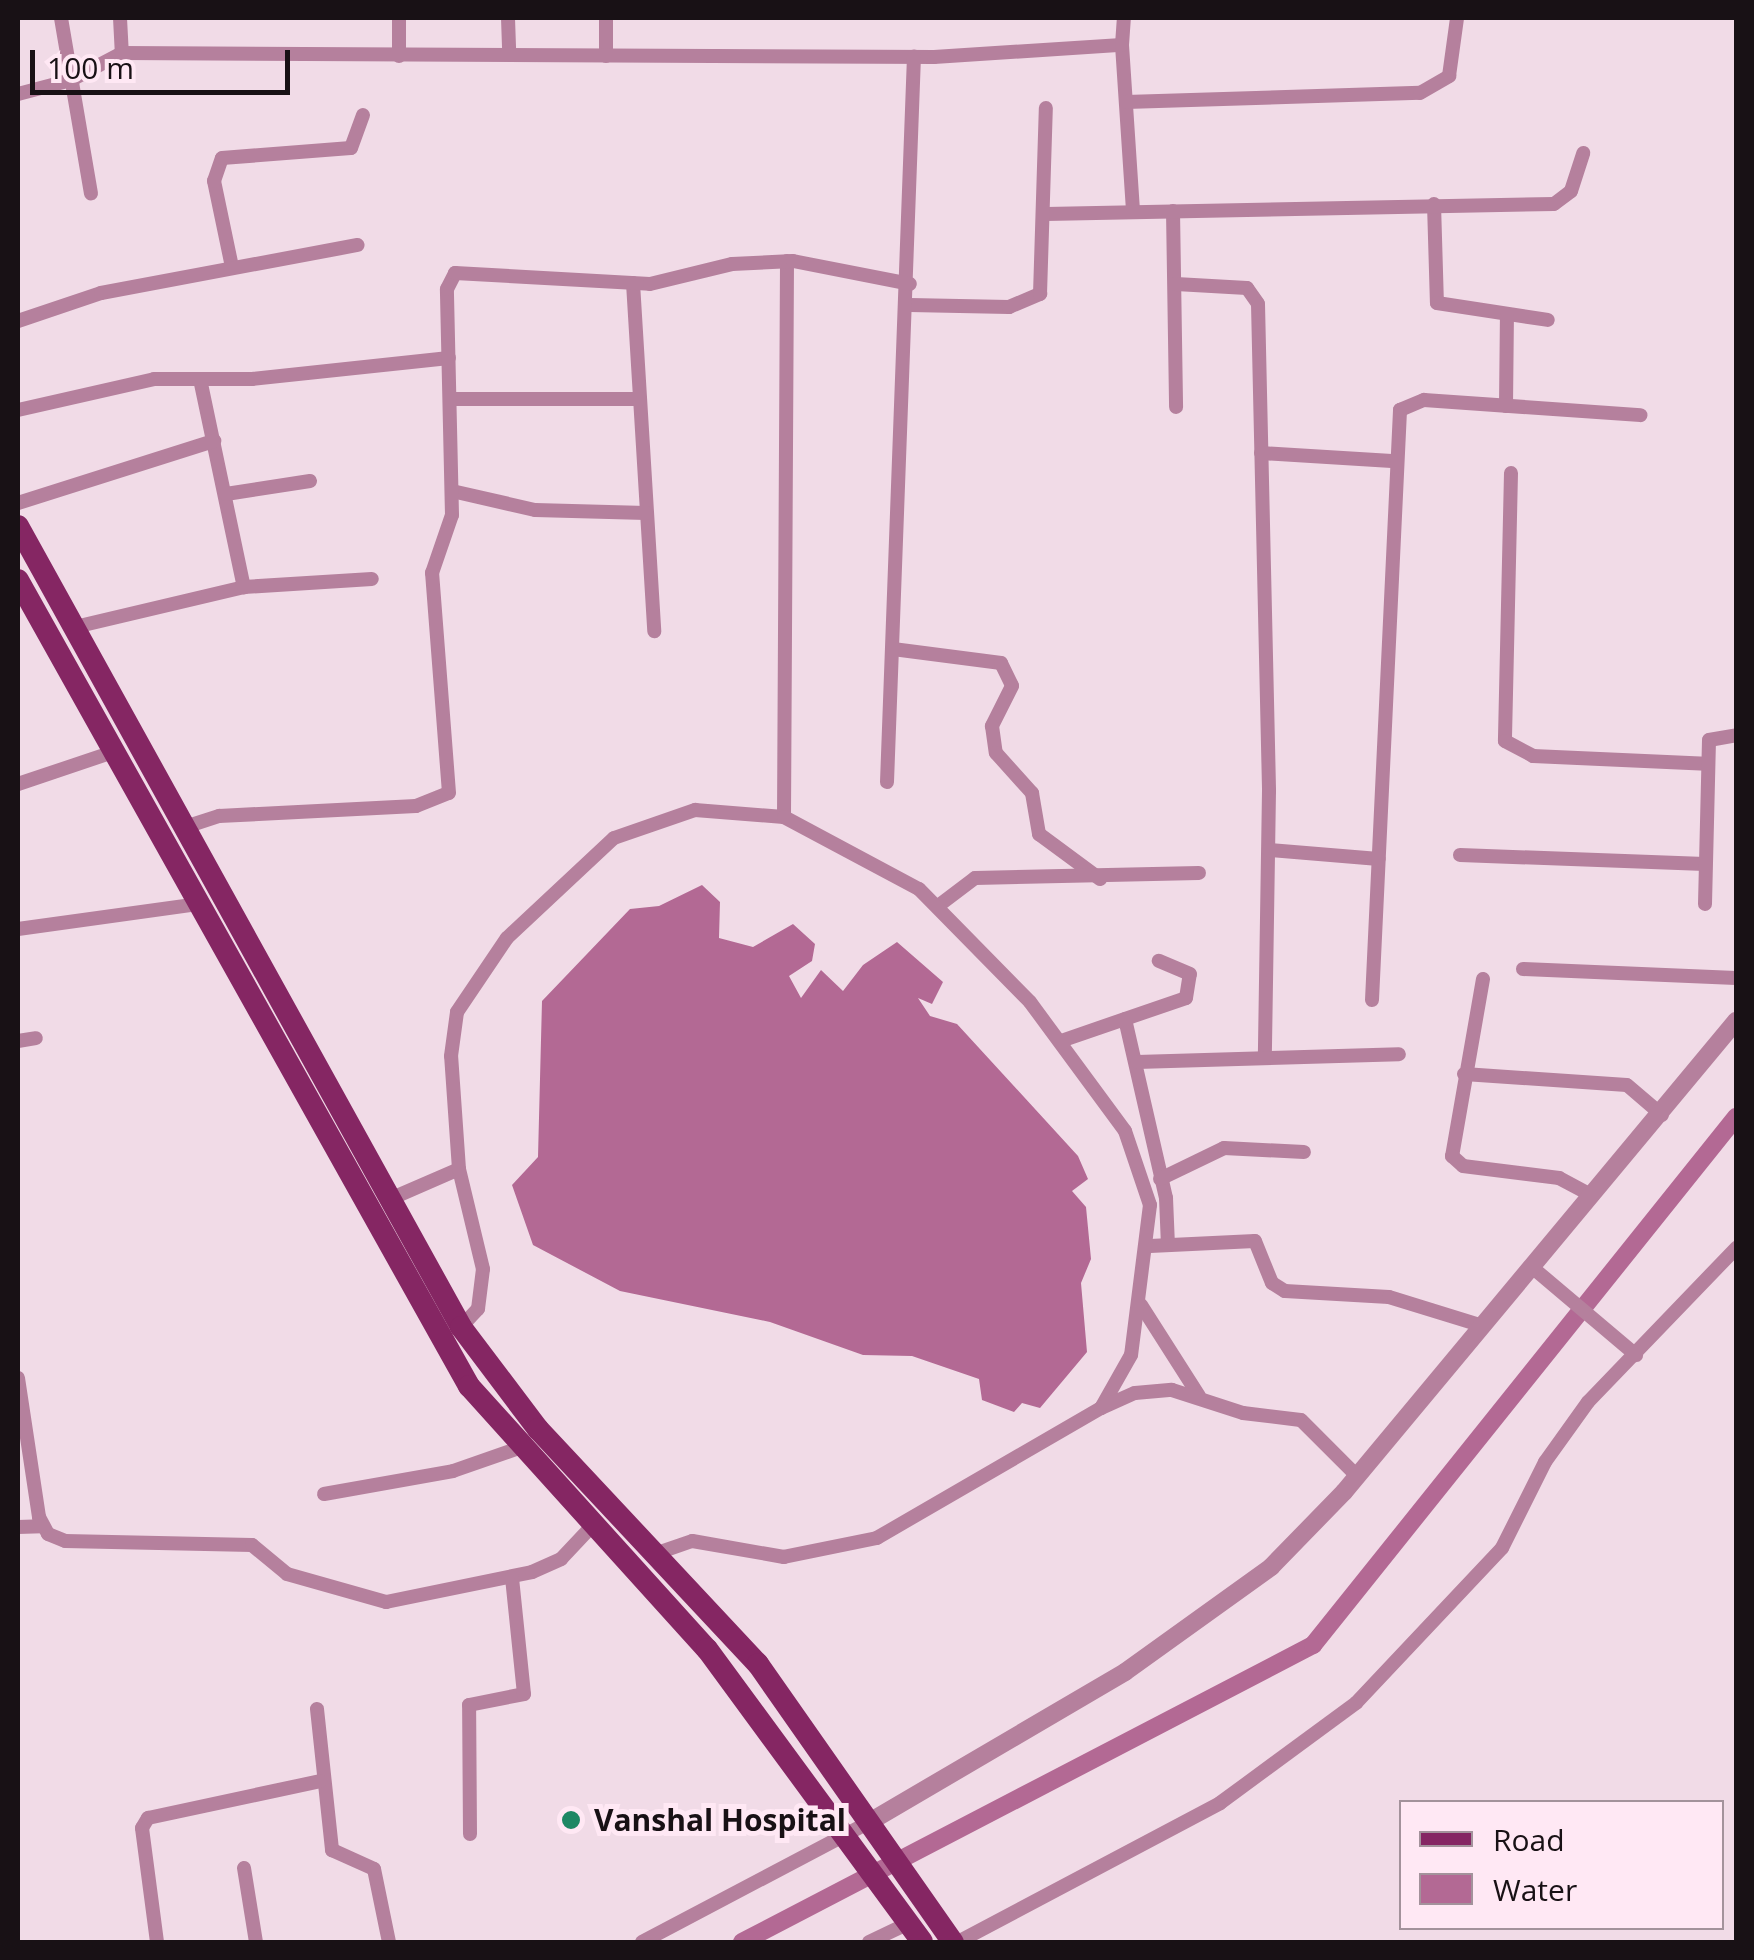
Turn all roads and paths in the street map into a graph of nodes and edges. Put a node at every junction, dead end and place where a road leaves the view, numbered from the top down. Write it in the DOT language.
graph roads {
  1 [pos="62,18"];
  2 [pos="120,18"];
  3 [pos="400,18"];
  4 [pos="508,18"];
  5 [pos="606,18"];
  6 [pos="1124,18"];
  7 [pos="1457,18"];
  8 [pos="1122,45"];
  9 [pos="508,50"];
  10 [pos="122,53"];
  11 [pos="399,56"];
  12 [pos="606,56"];
  13 [pos="914,56"];
  14 [pos="71,80"];
  15 [pos="18,94"];
  16 [pos="1126,102"];
  17 [pos="1046,108"];
  18 [pos="362,116"];
  19 [pos="1583,153"];
  20 [pos="90,193"];
  21 [pos="1434,204"];
  22 [pos="1173,210"];
  23 [pos="1133,212"];
  24 [pos="1046,214"];
  25 [pos="358,244"];
  26 [pos="787,261"];
  27 [pos="232,267"];
  28 [pos="634,283"];
  29 [pos="910,284"];
  30 [pos="1176,284"];
  31 [pos="910,305"];
  32 [pos="1507,316"];
  33 [pos="18,320"];
  34 [pos="1548,320"];
  35 [pos="448,358"];
  36 [pos="200,379"];
  37 [pos="450,400"];
  38 [pos="640,400"];
  39 [pos="1506,406"];
  40 [pos="1176,407"];
  41 [pos="18,410"];
  42 [pos="1640,415"];
  43 [pos="214,441"];
  44 [pos="1261,452"];
  45 [pos="1392,462"];
  46 [pos="1511,473"];
  47 [pos="310,482"];
  48 [pos="452,491"];
  49 [pos="226,494"];
  50 [pos="18,504"];
  51 [pos="646,513"];
  52 [pos="18,526"];
  53 [pos="372,579"];
  54 [pos="18,580"];
  55 [pos="244,587"];
  56 [pos="75,627"];
  57 [pos="654,631"];
  58 [pos="892,649"];
  59 [pos="1736,735"];
  60 [pos="113,752"];
  61 [pos="1706,764"];
  62 [pos="886,782"];
  63 [pos="18,784"];
  64 [pos="784,816"];
  65 [pos="185,826"];
  66 [pos="1268,850"];
  67 [pos="1460,855"];
  68 [pos="1379,859"];
  69 [pos="1705,864"];
  70 [pos="1199,873"];
  71 [pos="1100,878"];
  72 [pos="225,898"];
  73 [pos="1705,904"];
  74 [pos="938,906"];
  75 [pos="201,907"];
  76 [pos="18,929"];
  77 [pos="1159,961"];
  78 [pos="1523,969"];
  79 [pos="1736,978"];
  80 [pos="1483,979"];
  81 [pos="1372,1000"];
  82 [pos="1125,1020"];
  83 [pos="1736,1022"];
  84 [pos="36,1038"];
  85 [pos="1061,1040"];
  86 [pos="18,1041"];
  87 [pos="1399,1054"];
  88 [pos="1265,1057"];
  89 [pos="1137,1062"];
  90 [pos="1464,1074"];
  91 [pos="1662,1115"];
  92 [pos="1304,1152"];
  93 [pos="459,1169"];
  94 [pos="1160,1179"];
  95 [pos="387,1193"];
  96 [pos="1594,1196"];
  97 [pos="362,1200"];
  98 [pos="1168,1245"];
  99 [pos="1150,1246"];
  100 [pos="1736,1248"];
  101 [pos="1539,1272"];
  102 [pos="1141,1305"];
  103 [pos="1484,1326"];
  104 [pos="461,1327"];
  105 [pos="1636,1356"];
  106 [pos="18,1378"];
  107 [pos="1199,1396"];
  108 [pos="1101,1408"];
  109 [pos="519,1448"];
  110 [pos="1357,1476"];
  111 [pos="324,1494"];
  112 [pos="594,1524"];
  113 [pos="18,1526"];
  114 [pos="42,1526"];
  115 [pos="660,1552"];
  116 [pos="512,1578"];
  117 [pos="317,1709"];
  118 [pos="320,1781"];
  119 [pos="470,1834"];
  120 [pos="864,1840"];
  121 [pos="244,1868"];
  122 [pos="912,1928"];
  123 [pos="157,1942"];
  124 [pos="256,1942"];
  125 [pos="389,1942"];
  126 [pos="642,1942"];
  127 [pos="869,1942"];
  128 [pos="956,1942"];
  1 -- 14 [label="street"];
  2 -- 10 [label="street"];
  3 -- 11 [label="street"];
  4 -- 9 [label="street"];
  5 -- 12 [label="street"];
  6 -- 8 [label="street"];
  7 -- 16 [label="street"];
  8 -- 13 [label="street"];
  8 -- 16 [label="street"];
  9 -- 11 [label="street"];
  9 -- 12 [label="street"];
  10 -- 11 [label="street"];
  10 -- 14 [label="street"];
  12 -- 13 [label="street"];
  13 -- 29 [label="street"];
  14 -- 15 [label="street"];
  14 -- 20 [label="street"];
  16 -- 23 [label="street"];
  17 -- 24 [label="street"];
  18 -- 27 [label="street"];
  19 -- 21 [label="street"];
  21 -- 22 [label="street"];
  21 -- 32 [label="street"];
  22 -- 23 [label="street"];
  22 -- 30 [label="street"];
  23 -- 24 [label="street"];
  24 -- 31 [label="street"];
  25 -- 27 [label="street"];
  26 -- 28 [label="street"];
  26 -- 29 [label="street"];
  26 -- 64 [label="street"];
  27 -- 33 [label="street"];
  28 -- 35 [label="street"];
  28 -- 38 [label="street"];
  29 -- 31 [label="street"];
  30 -- 40 [label="street"];
  30 -- 44 [label="street"];
  31 -- 58 [label="street"];
  32 -- 34 [label="street"];
  32 -- 39 [label="street"];
  35 -- 36 [label="street"];
  35 -- 37 [label="street"];
  36 -- 41 [label="street"];
  36 -- 43 [label="street"];
  37 -- 38 [label="street"];
  37 -- 48 [label="street"];
  38 -- 51 [label="street"];
  39 -- 42 [label="street"];
  39 -- 45 [label="street"];
  43 -- 49 [label="street"];
  43 -- 50 [label="street"];
  44 -- 45 [label="street"];
  44 -- 66 [label="street"];
  45 -- 68 [label="street"];
  46 -- 61 [label="street"];
  47 -- 49 [label="street"];
  48 -- 51 [label="street"];
  48 -- 65 [label="street"];
  49 -- 55 [label="street"];
  51 -- 57 [label="street"];
  52 -- 56 [label="main road"];
  53 -- 55 [label="street"];
  54 -- 60 [label="main road"];
  55 -- 56 [label="street"];
  56 -- 65 [label="main road"];
  58 -- 62 [label="street"];
  58 -- 71 [label="street"];
  59 -- 61 [label="street"];
  60 -- 63 [label="street"];
  60 -- 75 [label="main road"];
  61 -- 69 [label="street"];
  64 -- 74 [label="street"];
  64 -- 93 [label="street"];
  65 -- 72 [label="main road"];
  66 -- 68 [label="street"];
  66 -- 88 [label="street"];
  67 -- 69 [label="street"];
  68 -- 81 [label="street"];
  69 -- 73 [label="street"];
  70 -- 71 [label="street"];
  71 -- 74 [label="street"];
  72 -- 75 [label="street"];
  72 -- 95 [label="main road"];
  74 -- 85 [label="street"];
  75 -- 76 [label="street"];
  75 -- 97 [label="main road"];
  77 -- 82 [label="street"];
  78 -- 79 [label="street"];
  80 -- 90 [label="street"];
  82 -- 85 [label="street"];
  82 -- 89 [label="street"];
  83 -- 91 [label="street"];
  84 -- 86 [label="street"];
  85 -- 99 [label="street"];
  87 -- 88 [label="street"];
  88 -- 89 [label="street"];
  89 -- 94 [label="street"];
  90 -- 91 [label="street"];
  90 -- 96 [label="street"];
  91 -- 96 [label="street"];
  92 -- 94 [label="street"];
  93 -- 95 [label="street"];
  93 -- 104 [label="street"];
  94 -- 98 [label="street"];
  95 -- 97 [label="street"];
  95 -- 104 [label="main road"];
  96 -- 101 [label="street"];
  97 -- 109 [label="main road"];
  98 -- 99 [label="street"];
  98 -- 103 [label="street"];
  99 -- 102 [label="street"];
  100 -- 105 [label="street"];
  101 -- 103 [label="street"];
  101 -- 105 [label="street"];
  102 -- 107 [label="street"];
  102 -- 108 [label="street"];
  103 -- 110 [label="street"];
  104 -- 115 [label="main road"];
  105 -- 128 [label="street"];
  106 -- 114 [label="street"];
  107 -- 108 [label="street"];
  107 -- 110 [label="street"];
  108 -- 115 [label="street"];
  109 -- 111 [label="street"];
  109 -- 112 [label="main road"];
  110 -- 120 [label="street"];
  112 -- 116 [label="street"];
  112 -- 120 [label="main road"];
  113 -- 114 [label="street"];
  114 -- 116 [label="street"];
  115 -- 120 [label="main road"];
  116 -- 119 [label="street"];
  117 -- 118 [label="street"];
  118 -- 123 [label="street"];
  118 -- 125 [label="street"];
  120 -- 122 [label="main road"];
  120 -- 126 [label="street"];
  120 -- 128 [label="main road"];
  121 -- 124 [label="street"];
  122 -- 127 [label="street"];
}
